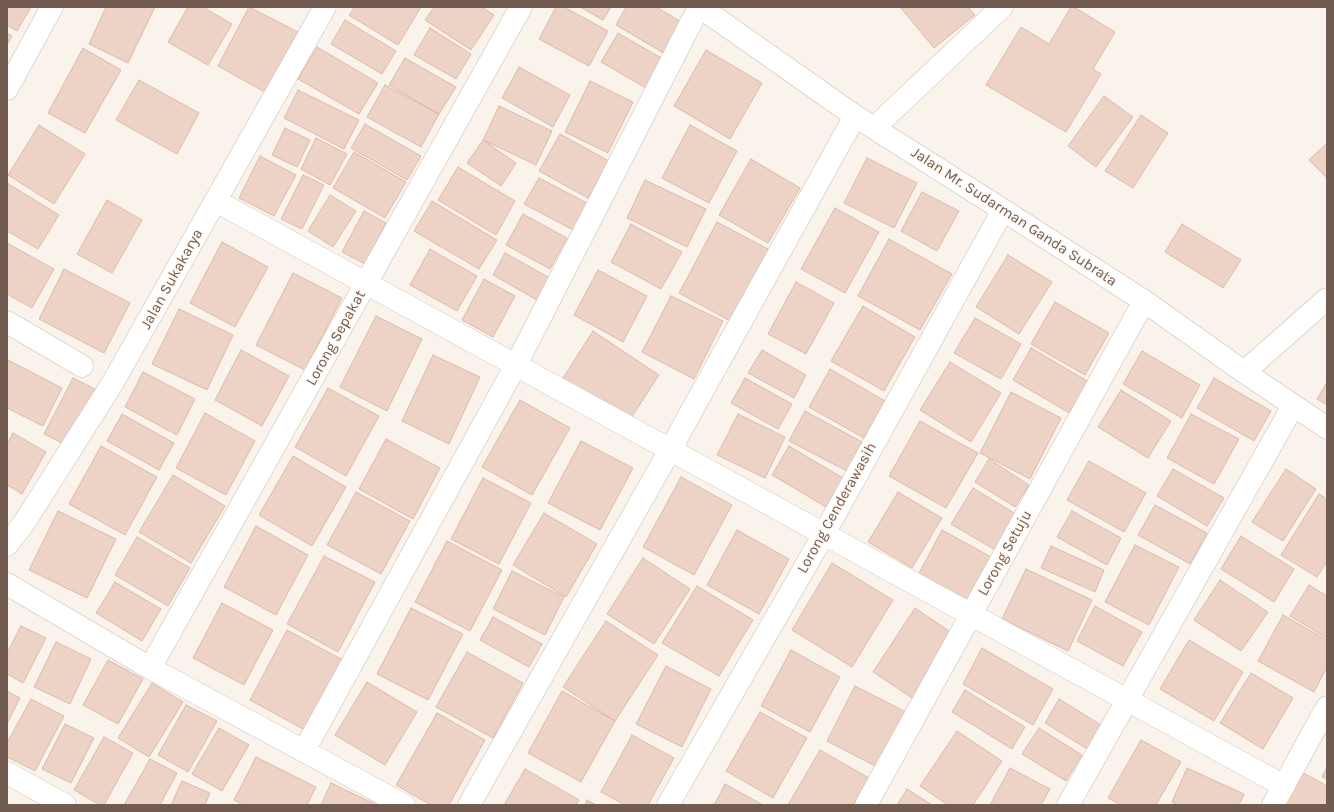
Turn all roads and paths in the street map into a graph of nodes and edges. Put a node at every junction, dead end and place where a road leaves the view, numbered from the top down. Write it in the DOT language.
graph roads {
  1 [pos="52,7"];
  2 [pos="325,7"];
  3 [pos="521,7"];
  4 [pos="700,7"];
  5 [pos="1002,7"];
  6 [pos="7,89"];
  7 [pos="855,116"];
  8 [pos="874,128"];
  9 [pos="216,201"];
  10 [pos="1003,210"];
  11 [pos="366,283"];
  12 [pos="1327,299"];
  13 [pos="1144,300"];
  14 [pos="7,322"];
  15 [pos="516,365"];
  16 [pos="82,366"];
  17 [pos="1244,372"];
  18 [pos="1293,406"];
  19 [pos="1327,428"];
  20 [pos="670,450"];
  21 [pos="824,534"];
  22 [pos="7,545"];
  23 [pos="7,584"];
  24 [pos="971,614"];
  25 [pos="150,668"];
  26 [pos="1128,700"];
  27 [pos="1327,707"];
  28 [pos="304,751"];
  29 [pos="7,772"];
  30 [pos="1284,786"];
  31 [pos="65,805"];
  32 [pos="404,805"];
  33 [pos="469,805"];
  34 [pos="668,805"];
  35 [pos="866,805"];
  36 [pos="1068,805"];
  37 [pos="1273,805"];
  1 -- 6 [label="street"];
  2 -- 9 [label="street, Jalan Sukakarya"];
  3 -- 11 [label="street, Lorong Sepakat"];
  4 -- 7 [label="street, Jalan Mr. Sudarman Ganda Subrata"];
  4 -- 15 [label="street"];
  5 -- 8 [label="street"];
  7 -- 8 [label="street, Jalan Mr. Sudarman Ganda Subrata"];
  7 -- 20 [label="street"];
  8 -- 10 [label="street, Jalan Mr. Sudarman Ganda Subrata"];
  9 -- 11 [label="street"];
  9 -- 22 [label="street, Jalan Sukakarya"];
  10 -- 13 [label="street, Jalan Mr. Sudarman Ganda Subrata"];
  10 -- 21 [label="street, Lorong Cenderawasih"];
  11 -- 15 [label="street"];
  11 -- 25 [label="street, Lorong Sepakat"];
  12 -- 17 [label="street"];
  13 -- 17 [label="street, Jalan Mr. Sudarman Ganda Subrata"];
  13 -- 24 [label="street, Lorong Setuju"];
  14 -- 16 [label="street"];
  15 -- 20 [label="street"];
  15 -- 28 [label="street"];
  17 -- 18 [label="street, Jalan Mr. Sudarman Ganda Subrata"];
  18 -- 19 [label="street, Jalan Mr. Sudarman Ganda Subrata"];
  18 -- 26 [label="street"];
  20 -- 21 [label="street"];
  20 -- 33 [label="street"];
  21 -- 24 [label="street"];
  21 -- 34 [label="street, Lorong Cenderawasih"];
  23 -- 25 [label="street"];
  24 -- 26 [label="street"];
  24 -- 35 [label="street, Lorong Setuju"];
  25 -- 28 [label="street"];
  26 -- 30 [label="street"];
  26 -- 36 [label="street"];
  27 -- 30 [label="street"];
  28 -- 32 [label="street"];
  29 -- 31 [label="street"];
  30 -- 37 [label="street"];
}
